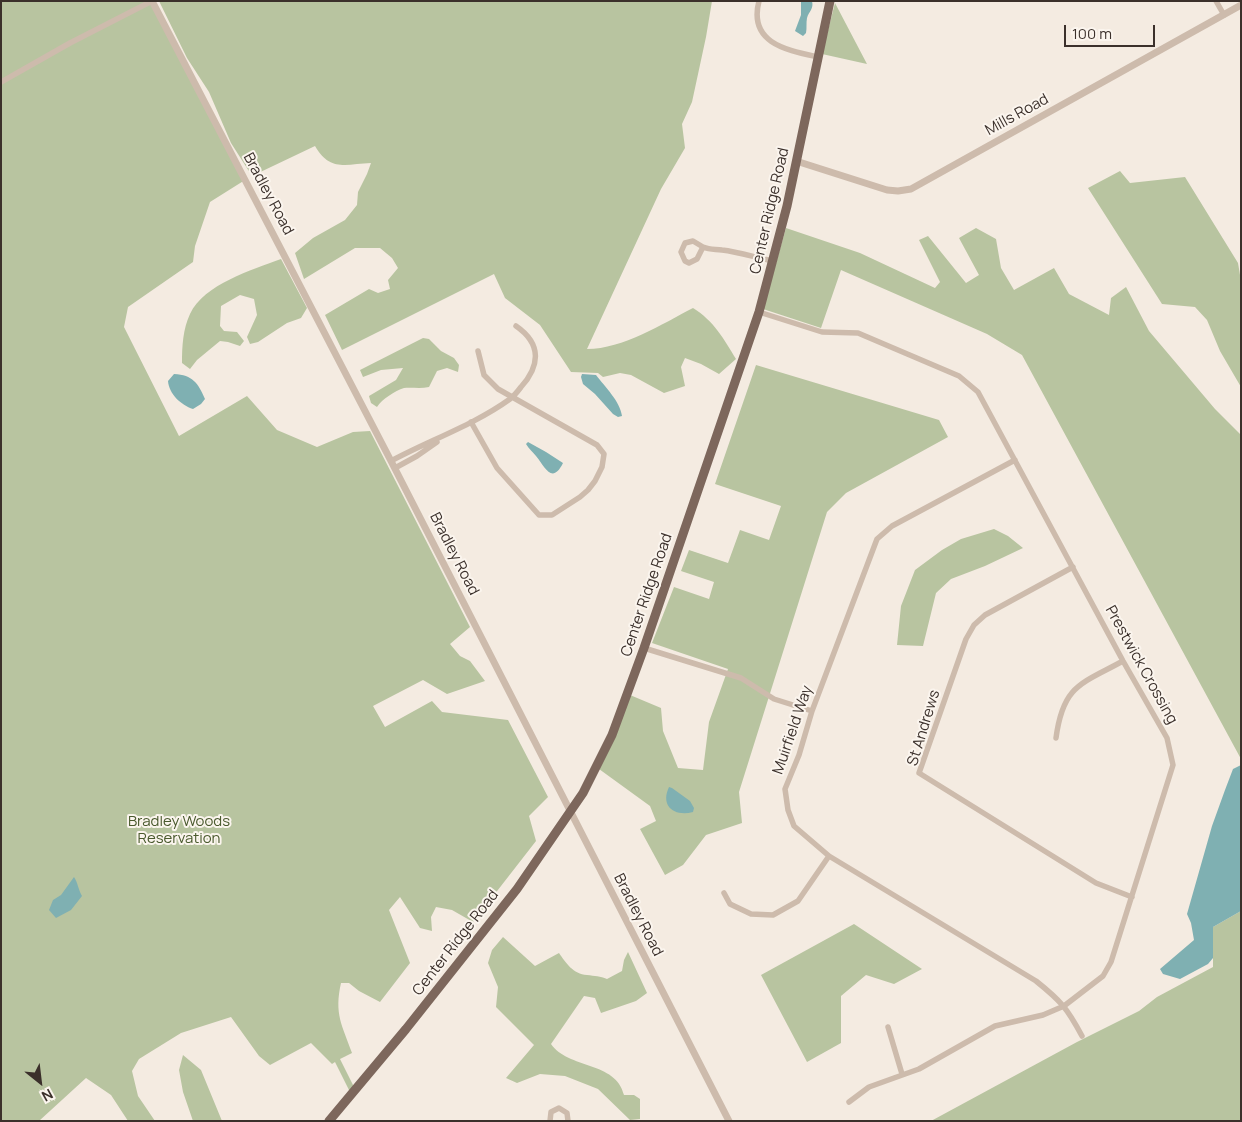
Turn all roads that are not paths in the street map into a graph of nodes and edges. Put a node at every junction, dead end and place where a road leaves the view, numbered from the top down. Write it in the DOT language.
graph roads {
  1 [pos="152,1"];
  2 [pos="759,1"];
  3 [pos="830,1"];
  4 [pos="1216,1"];
  5 [pos="1241,5"];
  6 [pos="1224,15"];
  7 [pos="818,57"];
  8 [pos="1,82"];
  9 [pos="796,161"];
  10 [pos="703,247"];
  11 [pos="773,261"];
  12 [pos="759,312"];
  13 [pos="516,326"];
  14 [pos="478,351"];
  15 [pos="512,398"];
  16 [pos="471,422"];
  17 [pos="446,435"];
  18 [pos="1015,460"];
  19 [pos="391,461"];
  20 [pos="395,468"];
  21 [pos="1073,568"];
  22 [pos="644,648"];
  23 [pos="1123,661"];
  24 [pos="812,711"];
  25 [pos="1056,738"];
  26 [pos="570,813"];
  27 [pos="829,856"];
  28 [pos="724,893"];
  29 [pos="1132,896"];
  30 [pos="1064,1006"];
  31 [pos="888,1027"];
  32 [pos="1082,1036"];
  33 [pos="902,1074"];
  34 [pos="849,1102"];
  35 [pos="726,1120"];
  36 [pos="329,1121"];
  37 [pos="550,1121"];
  38 [pos="568,1121"];
  1 -- 8 [label="street"];
  1 -- 19 [label="street, Bradley Road"];
  2 -- 7 [label="street"];
  3 -- 7 [label="main road, Center Ridge Road"];
  4 -- 6 [label="street"];
  5 -- 6 [label="street, Mills Road"];
  6 -- 9 [label="street, Mills Road"];
  7 -- 9 [label="main road, Center Ridge Road"];
  9 -- 11 [label="main road, Center Ridge Road"];
  10 -- 11 [label="street"];
  11 -- 12 [label="main road, Center Ridge Road"];
  12 -- 18 [label="street, Prestwick Crossing"];
  12 -- 22 [label="main road, Center Ridge Road"];
  13 -- 15 [label="street"];
  14 -- 15 [label="street"];
  15 -- 16 [label="street"];
  15 -- 16 [label="street"];
  16 -- 17 [label="street"];
  17 -- 19 [label="street"];
  17 -- 20 [label="street"];
  18 -- 21 [label="street, Prestwick Crossing"];
  18 -- 24 [label="street, Muirfield Way"];
  19 -- 20 [label="street, Bradley Road"];
  20 -- 26 [label="street, Bradley Road"];
  21 -- 23 [label="street, Prestwick Crossing"];
  21 -- 29 [label="street, St Andrews"];
  22 -- 24 [label="street"];
  22 -- 26 [label="main road, Center Ridge Road"];
  23 -- 25 [label="street"];
  23 -- 29 [label="street, Prestwick Crossing"];
  24 -- 27 [label="street, Muirfield Way"];
  26 -- 35 [label="street, Bradley Road"];
  26 -- 36 [label="main road, Center Ridge Road"];
  27 -- 28 [label="street"];
  27 -- 30 [label="street, Muirfield Way"];
  29 -- 30 [label="street, Prestwick Crossing"];
  30 -- 32 [label="street, Muirfield Way"];
  30 -- 33 [label="street, Prestwick Crossing"];
  31 -- 33 [label="street"];
  33 -- 34 [label="street, Prestwick Crossing"];
  37 -- 38 [label="street"];
}
